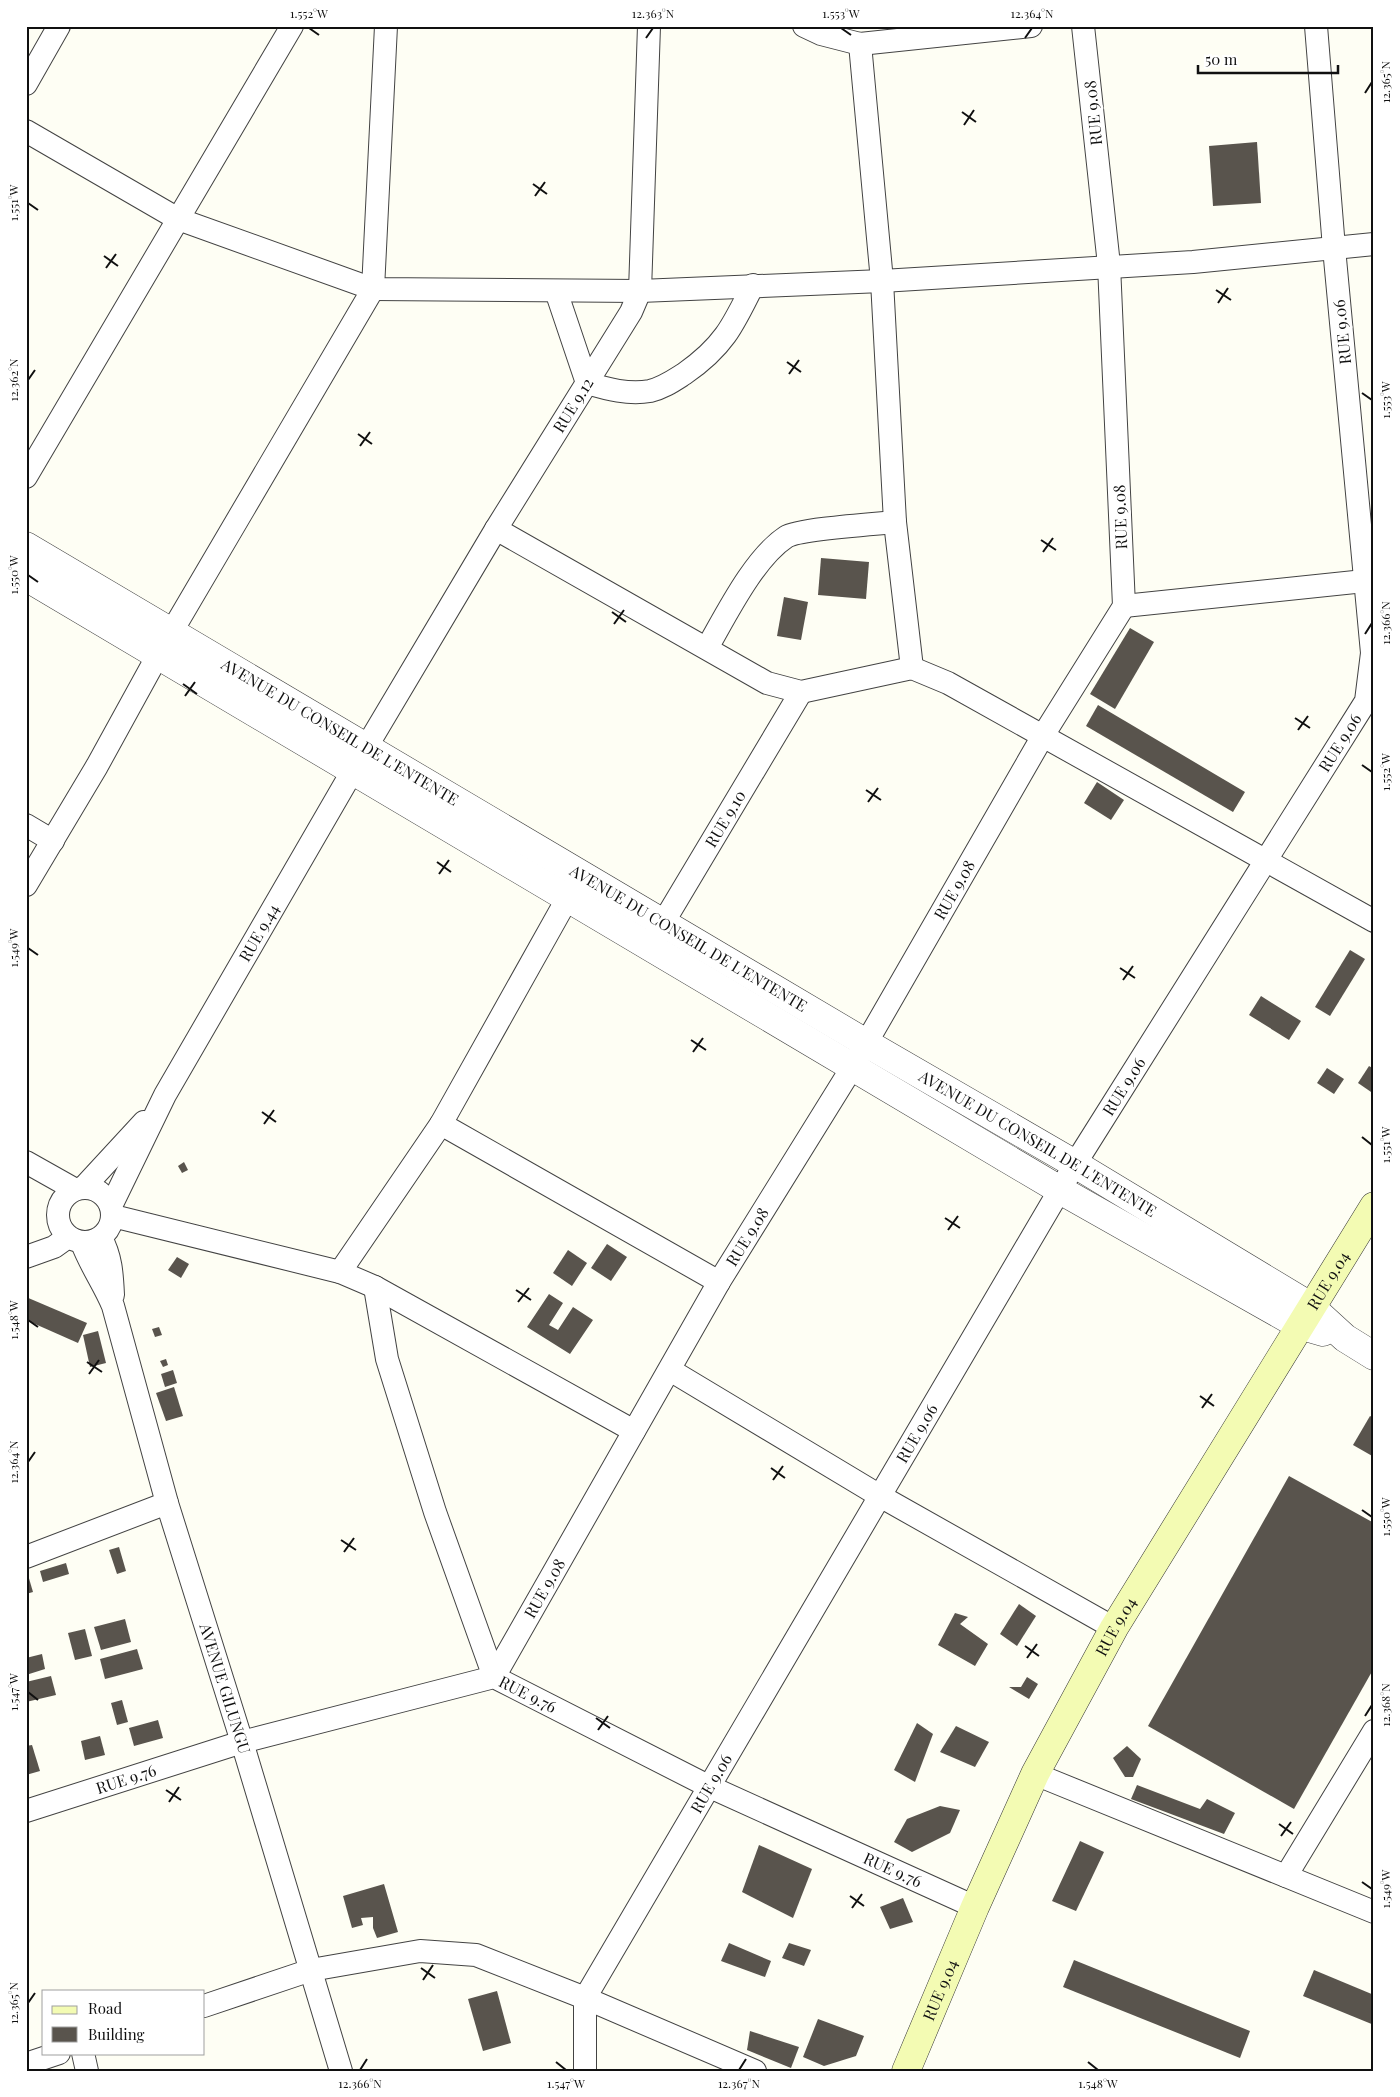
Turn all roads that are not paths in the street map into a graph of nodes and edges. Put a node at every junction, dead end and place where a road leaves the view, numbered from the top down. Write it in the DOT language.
graph roads {
  1 [pos="59,26"];
  2 [pos="292,26"];
  3 [pos="386,26"];
  4 [pos="649,26"];
  5 [pos="804,26"];
  6 [pos="1031,26"];
  7 [pos="1083,26"];
  8 [pos="1316,26"];
  9 [pos="860,44"];
  10 [pos="26,84"];
  11 [pos="26,131"];
  12 [pos="178,219"];
  13 [pos="1374,244"];
  14 [pos="1334,248"];
  15 [pos="1109,265"];
  16 [pos="882,281"];
  17 [pos="753,285"];
  18 [pos="373,289"];
  19 [pos="556,290"];
  20 [pos="640,291"];
  21 [pos="587,383"];
  22 [pos="26,477"];
  23 [pos="895,522"];
  24 [pos="496,529"];
  25 [pos="26,546"];
  26 [pos="26,577"];
  27 [pos="1370,581"];
  28 [pos="1124,606"];
  29 [pos="171,632"];
  30 [pos="707,648"];
  31 [pos="158,655"];
  32 [pos="912,668"];
  33 [pos="801,692"];
  34 [pos="1044,734"];
  35 [pos="367,746"];
  36 [pos="353,769"];
  37 [pos="26,825"];
  38 [pos="53,841"];
  39 [pos="1265,859"];
  40 [pos="26,885"];
  41 [pos="575,885"];
  42 [pos="1374,921"];
  43 [pos="656,934"];
  44 [pos="859,1055"];
  45 [pos="165,1095"];
  46 [pos="441,1124"];
  47 [pos="26,1162"];
  48 [pos="1075,1164"];
  49 [pos="1060,1190"];
  50 [pos="69,1199"];
  51 [pos="1374,1206"];
  52 [pos="112,1211"];
  53 [pos="83,1239"];
  54 [pos="26,1247"];
  55 [pos="26,1257"];
  56 [pos="340,1272"];
  57 [pos="719,1282"];
  58 [pos="375,1287"];
  59 [pos="1305,1316"];
  60 [pos="1374,1356"];
  61 [pos="670,1370"];
  62 [pos="634,1431"];
  63 [pos="880,1496"];
  64 [pos="167,1503"];
  65 [pos="26,1557"];
  66 [pos="1114,1628"];
  67 [pos="494,1677"];
  68 [pos="1374,1731"];
  69 [pos="242,1742"];
  70 [pos="1035,1774"];
  71 [pos="708,1786"];
  72 [pos="26,1810"];
  73 [pos="1286,1876"];
  74 [pos="974,1908"];
  75 [pos="1374,1912"];
  76 [pos="311,1970"];
  77 [pos="585,1998"];
  78 [pos="205,2006"];
  79 [pos="56,2054"];
  80 [pos="83,2054"];
  81 [pos="26,2064"];
  82 [pos="87,2071"];
  83 [pos="341,2071"];
  84 [pos="585,2071"];
  85 [pos="755,2071"];
  86 [pos="906,2071"];
  1 -- 10 [label="street"];
  2 -- 12 [label="street"];
  3 -- 18 [label="street"];
  4 -- 20 [label="street, RUE 9.12"];
  5 -- 9 [label="street"];
  6 -- 9 [label="street"];
  7 -- 15 [label="street, RUE 9.08"];
  8 -- 14 [label="street, RUE 9.06"];
  9 -- 16 [label="street"];
  11 -- 12 [label="street"];
  12 -- 18 [label="street"];
  12 -- 22 [label="street"];
  13 -- 14 [label="street"];
  14 -- 15 [label="street"];
  14 -- 27 [label="street, RUE 9.06"];
  15 -- 16 [label="street"];
  15 -- 28 [label="street, RUE 9.08"];
  16 -- 17 [label="street"];
  16 -- 23 [label="street"];
  17 -- 20 [label="street"];
  17 -- 21 [label="street"];
  18 -- 19 [label="street"];
  18 -- 29 [label="street"];
  19 -- 20 [label="street"];
  19 -- 21 [label="street"];
  20 -- 21 [label="street, RUE 9.12"];
  21 -- 24 [label="street, RUE 9.12"];
  23 -- 30 [label="street"];
  23 -- 32 [label="street"];
  24 -- 30 [label="street"];
  24 -- 35 [label="street, RUE 9.12"];
  25 -- 29 [label="street, AVENUE DU CONSEIL DE L'ENTENTE"];
  26 -- 31 [label="street, AVENUE DU CONSEIL DE L'ENTENTE"];
  27 -- 28 [label="street"];
  27 -- 39 [label="street, RUE 9.06"];
  28 -- 34 [label="street, RUE 9.08"];
  29 -- 31 [label="street"];
  29 -- 35 [label="street, AVENUE DU CONSEIL DE L'ENTENTE"];
  30 -- 33 [label="street"];
  31 -- 36 [label="street, AVENUE DU CONSEIL DE L'ENTENTE"];
  31 -- 38 [label="street"];
  32 -- 33 [label="street"];
  32 -- 34 [label="street"];
  33 -- 43 [label="street, RUE 9.10"];
  34 -- 39 [label="street"];
  34 -- 44 [label="street, RUE 9.08"];
  35 -- 36 [label="street, RUE 9.44"];
  35 -- 41 [label="street, AVENUE DU CONSEIL DE L'ENTENTE"];
  36 -- 41 [label="street, AVENUE DU CONSEIL DE L'ENTENTE"];
  36 -- 45 [label="street, RUE 9.44"];
  37 -- 38 [label="street"];
  38 -- 40 [label="street"];
  39 -- 42 [label="street"];
  39 -- 48 [label="street, RUE 9.06"];
  41 -- 43 [label="street, AVENUE DU CONSEIL DE L'ENTENTE"];
  41 -- 46 [label="street"];
  43 -- 44 [label="street, AVENUE DU CONSEIL DE L'ENTENTE"];
  44 -- 48 [label="street, AVENUE DU CONSEIL DE L'ENTENTE"];
  44 -- 49 [label="street, AVENUE DU CONSEIL DE L'ENTENTE"];
  44 -- 57 [label="street, RUE 9.08"];
  45 -- 50 [label="street"];
  45 -- 52 [label="street"];
  46 -- 56 [label="street"];
  46 -- 57 [label="street"];
  47 -- 50 [label="street"];
  48 -- 49 [label="street, RUE 9.06"];
  48 -- 59 [label="street, AVENUE DU CONSEIL DE L'ENTENTE"];
  49 -- 59 [label="street, AVENUE DU CONSEIL DE L'ENTENTE"];
  49 -- 63 [label="street, RUE 9.06"];
  50 -- 52 [label="street"];
  50 -- 53 [label="street"];
  50 -- 54 [label="street"];
  51 -- 59 [label="main road, RUE 9.04"];
  52 -- 53 [label="street"];
  52 -- 56 [label="street"];
  53 -- 55 [label="street"];
  53 -- 64 [label="street, AVENUE GILUNGU"];
  56 -- 58 [label="street"];
  57 -- 61 [label="street, RUE 9.08"];
  58 -- 62 [label="street"];
  58 -- 67 [label="street"];
  59 -- 60 [label="street, AVENUE DU CONSEIL DE L'ENTENTE"];
  59 -- 66 [label="main road, RUE 9.04"];
  61 -- 62 [label="street, RUE 9.08"];
  61 -- 63 [label="street"];
  62 -- 67 [label="street, RUE 9.08"];
  63 -- 66 [label="street"];
  63 -- 71 [label="street, RUE 9.06"];
  64 -- 65 [label="street"];
  64 -- 69 [label="street, AVENUE GILUNGU"];
  66 -- 70 [label="main road, RUE 9.04"];
  67 -- 69 [label="street, RUE 9.76"];
  67 -- 71 [label="street, RUE 9.76"];
  68 -- 73 [label="street"];
  69 -- 72 [label="street, RUE 9.76"];
  69 -- 76 [label="street, AVENUE GILUNGU"];
  70 -- 73 [label="street"];
  70 -- 74 [label="main road, RUE 9.04"];
  71 -- 74 [label="street, RUE 9.76"];
  71 -- 77 [label="street, RUE 9.06"];
  73 -- 75 [label="street"];
  74 -- 86 [label="main road, RUE 9.04"];
  76 -- 77 [label="street"];
  76 -- 78 [label="street"];
  76 -- 83 [label="street, AVENUE GILUNGU"];
  77 -- 84 [label="street"];
  77 -- 85 [label="street"];
  79 -- 81 [label="street"];
  80 -- 82 [label="street"];
}
